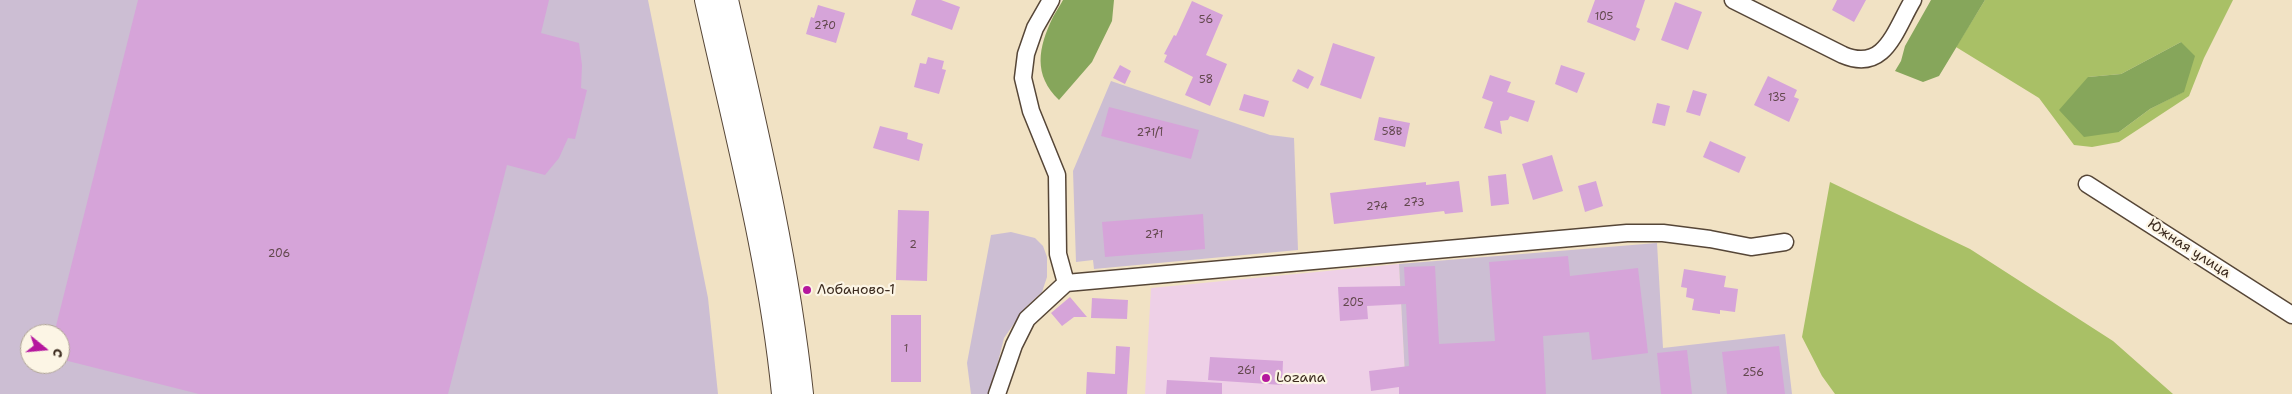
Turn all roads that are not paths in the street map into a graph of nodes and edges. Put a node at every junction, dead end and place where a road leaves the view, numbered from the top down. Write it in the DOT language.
graph roads {
  1 [pos="707,0"];
  2 [pos="726,0"];
  3 [pos="1051,0"];
  4 [pos="1733,0"];
  5 [pos="1913,0"];
  6 [pos="2087,184"];
  7 [pos="1785,242"];
  8 [pos="1066,283"];
  9 [pos="2292,315"];
  10 [pos="784,394"];
  11 [pos="801,394"];
  12 [pos="997,394"];
  1 -- 10 [label="main road"];
  2 -- 11 [label="main road"];
  3 -- 8 [label="street"];
  4 -- 5 [label="street"];
  6 -- 9 [label="street, Южная улица"];
  7 -- 8 [label="street"];
  8 -- 12 [label="street"];
}
